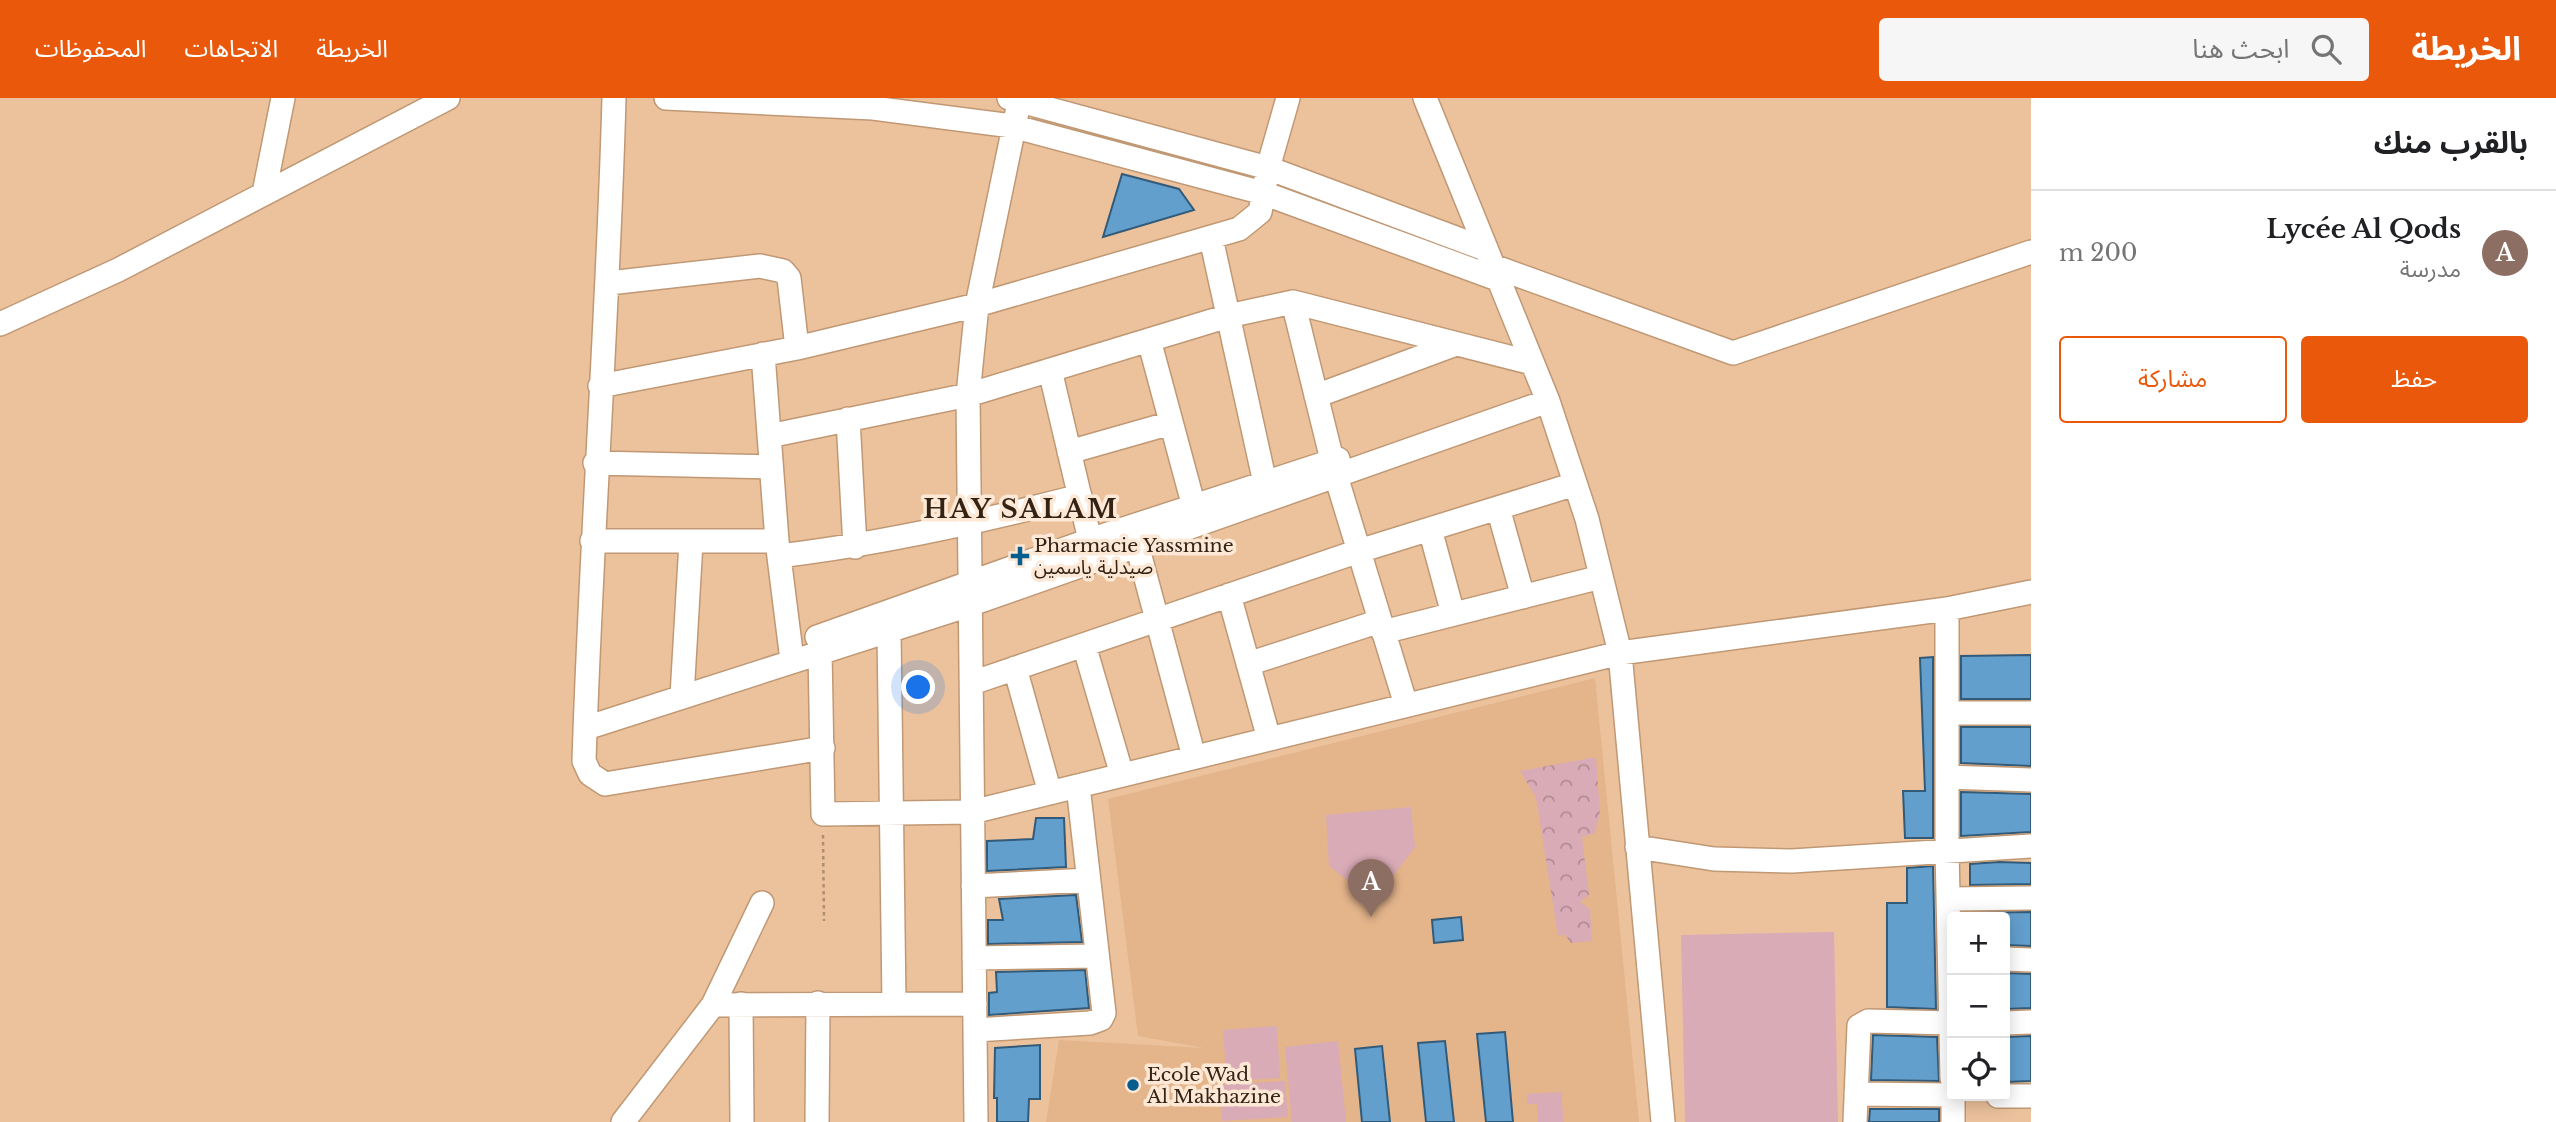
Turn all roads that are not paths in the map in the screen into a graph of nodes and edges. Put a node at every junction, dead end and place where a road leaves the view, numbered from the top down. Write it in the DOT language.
graph roads {
  1 [pos="284,98"];
  2 [pos="448,98"];
  3 [pos="614,98"];
  4 [pos="666,98"];
  5 [pos="1288,98"];
  6 [pos="1425,98"];
  7 [pos="1016,99"];
  8 [pos="1012,125"];
  9 [pos="1268,168"];
  10 [pos="1263,193"];
  11 [pos="264,194"];
  12 [pos="1211,238"];
  13 [pos="2031,252"];
  14 [pos="1493,265"];
  15 [pos="609,283"];
  16 [pos="1293,302"];
  17 [pos="976,305"];
  18 [pos="1228,316"];
  19 [pos="0,324"];
  20 [pos="1149,340"];
  21 [pos="1456,344"];
  22 [pos="797,348"];
  23 [pos="763,354"];
  24 [pos="1532,363"];
  25 [pos="1050,370"];
  26 [pos="600,386"];
  27 [pos="968,395"];
  28 [pos="1545,396"];
  29 [pos="1316,397"];
  30 [pos="848,419"];
  31 [pos="1171,423"];
  32 [pos="769,436"];
  33 [pos="1069,452"];
  34 [pos="596,463"];
  35 [pos="771,467"];
  36 [pos="1334,469"];
  37 [pos="1265,483"];
  38 [pos="1575,484"];
  39 [pos="1080,496"];
  40 [pos="1194,507"];
  41 [pos="1497,508"];
  42 [pos="971,525"];
  43 [pos="1430,529"];
  44 [pos="1135,536"];
  45 [pos="1090,540"];
  46 [pos="592,541"];
  47 [pos="691,542"];
  48 [pos="855,547"];
  49 [pos="778,549"];
  50 [pos="1359,551"];
  51 [pos="1601,577"];
  52 [pos="2031,592"];
  53 [pos="972,593"];
  54 [pos="1229,595"];
  55 [pos="1523,597"];
  56 [pos="1947,609"];
  57 [pos="1452,614"];
  58 [pos="1157,620"];
  59 [pos="1382,626"];
  60 [pos="889,631"];
  61 [pos="1084,645"];
  62 [pos="820,651"];
  63 [pos="791,653"];
  64 [pos="1620,653"];
  65 [pos="1248,664"];
  66 [pos="1015,668"];
  67 [pos="972,683"];
  68 [pos="683,689"];
  69 [pos="1406,705"];
  70 [pos="1947,713"];
  71 [pos="2031,713"];
  72 [pos="586,720"];
  73 [pos="1269,739"];
  74 [pos="823,748"];
  75 [pos="1194,757"];
  76 [pos="1122,775"];
  77 [pos="1947,777"];
  78 [pos="2031,780"];
  79 [pos="1078,786"];
  80 [pos="1050,793"];
  81 [pos="972,812"];
  82 [pos="892,813"];
  83 [pos="2031,846"];
  84 [pos="1637,847"];
  85 [pos="1947,850"];
  86 [pos="1088,880"];
  87 [pos="973,886"];
  88 [pos="2031,898"];
  89 [pos="1949,899"];
  90 [pos="762,903"];
  91 [pos="1949,912"];
  92 [pos="1096,956"];
  93 [pos="974,958"];
  94 [pos="2010,959"];
  95 [pos="2031,960"];
  96 [pos="818,1003"];
  97 [pos="894,1003"];
  98 [pos="741,1004"];
  99 [pos="975,1004"];
  100 [pos="713,1005"];
  101 [pos="2031,1022"];
  102 [pos="1947,1023"];
  103 [pos="2010,1023"];
  104 [pos="975,1030"];
  105 [pos="1856,1094"];
  106 [pos="1947,1095"];
  107 [pos="2010,1096"];
  108 [pos="2031,1096"];
  109 [pos="1952,1101"];
  110 [pos="623,1122"];
  111 [pos="742,1122"];
  112 [pos="817,1122"];
  113 [pos="976,1122"];
  114 [pos="1662,1122"];
  115 [pos="1855,1122"];
  116 [pos="1953,1122"];
  1 -- 11 [label="street"];
  2 -- 11 [label="street"];
  3 -- 15 [label="street"];
  4 -- 8 [label="street"];
  5 -- 9 [label="street"];
  6 -- 14 [label="street"];
  7 -- 8 [label="street"];
  7 -- 9 [label="street"];
  8 -- 10 [label="street"];
  8 -- 17 [label="street"];
  9 -- 10 [label="street"];
  9 -- 14 [label="street"];
  10 -- 12 [label="street"];
  10 -- 14 [label="street"];
  11 -- 19 [label="street"];
  12 -- 17 [label="street"];
  12 -- 18 [label="street"];
  13 -- 14 [label="street"];
  14 -- 24 [label="street"];
  15 -- 22 [label="street"];
  15 -- 26 [label="street"];
  16 -- 18 [label="street"];
  16 -- 21 [label="street"];
  16 -- 29 [label="street"];
  17 -- 22 [label="street"];
  17 -- 27 [label="street"];
  18 -- 20 [label="street"];
  18 -- 37 [label="street"];
  20 -- 25 [label="street"];
  20 -- 31 [label="street"];
  21 -- 24 [label="street"];
  21 -- 29 [label="street"];
  22 -- 23 [label="street"];
  23 -- 26 [label="street"];
  23 -- 32 [label="street"];
  24 -- 28 [label="street"];
  25 -- 27 [label="street"];
  25 -- 33 [label="street"];
  26 -- 34 [label="street"];
  27 -- 30 [label="street"];
  27 -- 42 [label="street"];
  28 -- 36 [label="street"];
  28 -- 38 [label="street"];
  29 -- 36 [label="street"];
  30 -- 32 [label="street"];
  30 -- 48 [label="street"];
  31 -- 33 [label="street"];
  31 -- 40 [label="street"];
  32 -- 35 [label="street"];
  33 -- 39 [label="street"];
  34 -- 35 [label="street"];
  34 -- 46 [label="street"];
  35 -- 49 [label="street"];
  36 -- 37 [label="street"];
  36 -- 44 [label="street"];
  36 -- 50 [label="street"];
  37 -- 40 [label="street"];
  38 -- 41 [label="street"];
  38 -- 51 [label="street"];
  39 -- 42 [label="street"];
  39 -- 45 [label="street"];
  40 -- 44 [label="street"];
  41 -- 43 [label="street"];
  41 -- 55 [label="street"];
  42 -- 48 [label="street"];
  42 -- 53 [label="street"];
  43 -- 50 [label="street"];
  43 -- 57 [label="street"];
  44 -- 45 [label="street"];
  44 -- 53 [label="street"];
  44 -- 58 [label="street"];
  45 -- 53 [label="street"];
  46 -- 47 [label="street"];
  46 -- 72 [label="street"];
  47 -- 49 [label="street"];
  47 -- 68 [label="street"];
  48 -- 49 [label="street"];
  49 -- 63 [label="street"];
  50 -- 54 [label="street"];
  50 -- 59 [label="street"];
  51 -- 55 [label="street"];
  51 -- 64 [label="street"];
  52 -- 56 [label="street"];
  53 -- 60 [label="street"];
  53 -- 63 [label="street"];
  53 -- 67 [label="street"];
  54 -- 58 [label="street"];
  54 -- 65 [label="street"];
  55 -- 57 [label="street"];
  56 -- 64 [label="street"];
  56 -- 70 [label="street"];
  57 -- 59 [label="street"];
  58 -- 61 [label="street"];
  58 -- 75 [label="street"];
  59 -- 65 [label="street"];
  59 -- 69 [label="street"];
  60 -- 62 [label="street"];
  60 -- 82 [label="street"];
  61 -- 66 [label="street"];
  61 -- 76 [label="street"];
  62 -- 63 [label="street"];
  62 -- 74 [label="street"];
  63 -- 68 [label="street"];
  64 -- 69 [label="street"];
  64 -- 84 [label="street"];
  65 -- 73 [label="street"];
  66 -- 67 [label="street"];
  66 -- 80 [label="street"];
  67 -- 81 [label="street"];
  68 -- 72 [label="street"];
  69 -- 73 [label="street"];
  70 -- 71 [label="street"];
  70 -- 77 [label="street"];
  72 -- 74 [label="street"];
  73 -- 75 [label="street"];
  74 -- 82 [label="street"];
  75 -- 76 [label="street"];
  76 -- 79 [label="street"];
  77 -- 78 [label="street"];
  77 -- 85 [label="street"];
  79 -- 80 [label="street"];
  79 -- 86 [label="street"];
  80 -- 81 [label="street"];
  81 -- 82 [label="street"];
  81 -- 87 [label="street"];
  82 -- 97 [label="street"];
  83 -- 85 [label="street"];
  84 -- 85 [label="street"];
  84 -- 114 [label="street"];
  85 -- 89 [label="street"];
  86 -- 87 [label="street"];
  86 -- 92 [label="street"];
  87 -- 93 [label="street"];
  88 -- 89 [label="street"];
  89 -- 91 [label="street"];
  90 -- 100 [label="street"];
  92 -- 93 [label="street"];
  92 -- 104 [label="street"];
  93 -- 99 [label="street"];
  94 -- 95 [label="street"];
  96 -- 97 [label="street"];
  96 -- 98 [label="street"];
  96 -- 112 [label="street"];
  97 -- 99 [label="street"];
  98 -- 100 [label="street"];
  98 -- 111 [label="street"];
  99 -- 104 [label="street"];
  100 -- 110 [label="street"];
  101 -- 103 [label="street"];
  102 -- 105 [label="street"];
  104 -- 113 [label="street"];
  105 -- 106 [label="street"];
  105 -- 115 [label="street"];
  107 -- 108 [label="street"];
  109 -- 116 [label="street"];
}
